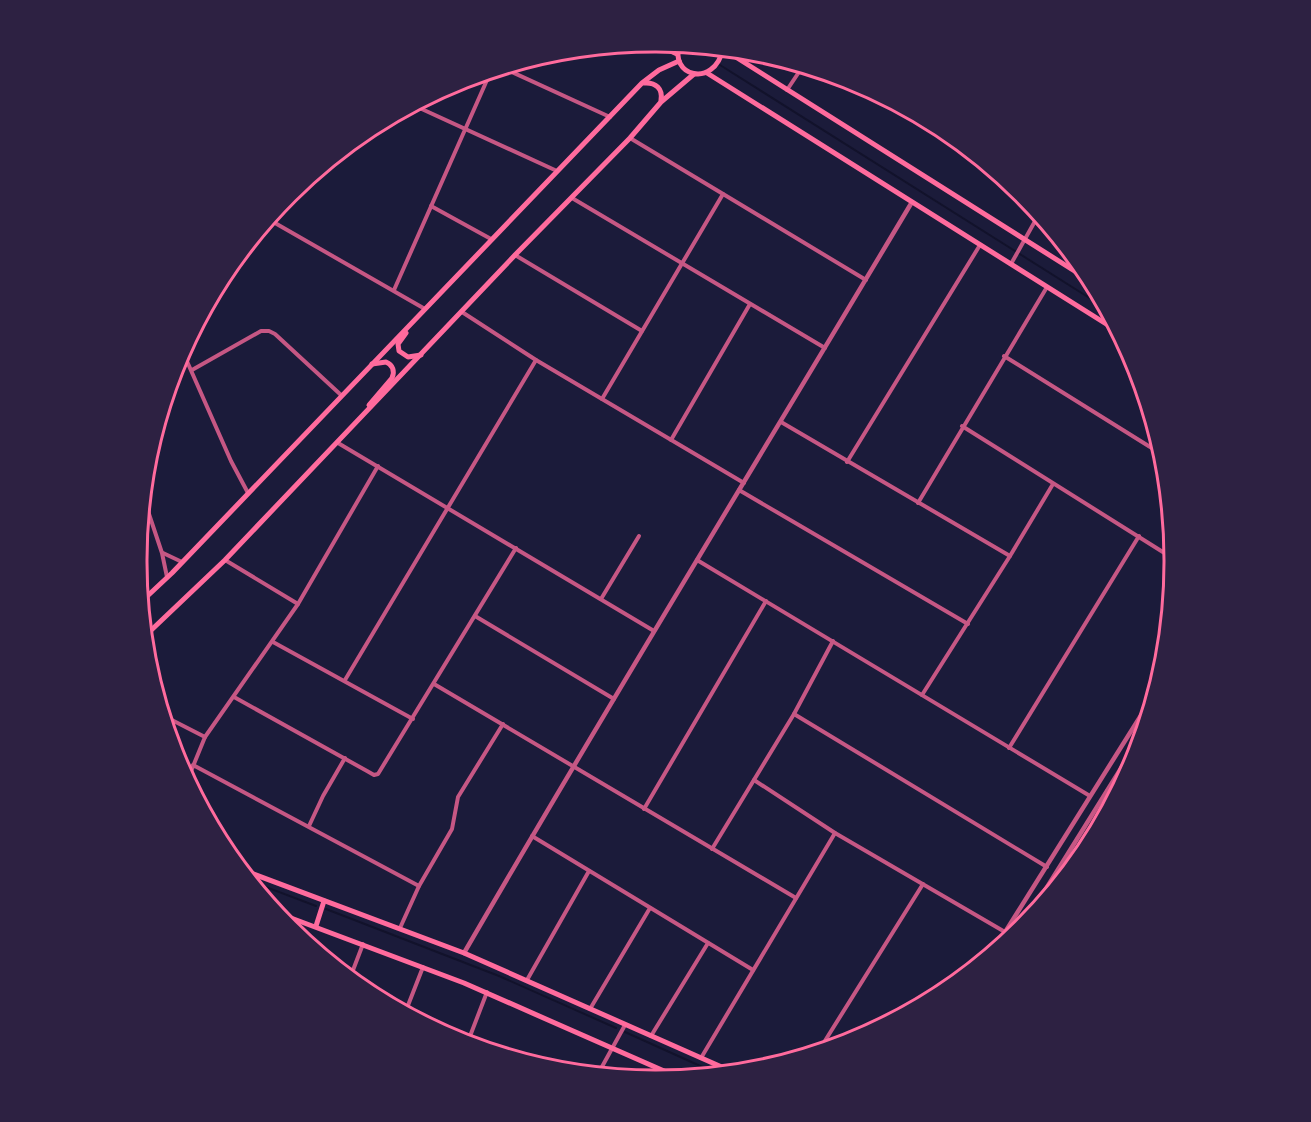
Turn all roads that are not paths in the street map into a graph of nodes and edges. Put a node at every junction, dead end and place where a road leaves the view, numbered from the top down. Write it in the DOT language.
graph roads {
  1 [pos="671,53"];
  2 [pos="679,53"];
  3 [pos="678,57"];
  4 [pos="720,57"];
  5 [pos="739,60"];
  6 [pos="514,73"];
  7 [pos="707,73"];
  8 [pos="798,73"];
  9 [pos="694,74"];
  10 [pos="485,82"];
  11 [pos="642,83"];
  12 [pos="787,91"];
  13 [pos="661,102"];
  14 [pos="423,109"];
  15 [pos="610,117"];
  16 [pos="465,129"];
  17 [pos="630,138"];
  18 [pos="557,171"];
  19 [pos="723,194"];
  20 [pos="572,198"];
  21 [pos="912,202"];
  22 [pos="431,206"];
  23 [pos="1034,222"];
  24 [pos="276,223"];
  25 [pos="491,239"];
  26 [pos="1023,240"];
  27 [pos="980,244"];
  28 [pos="515,255"];
  29 [pos="682,264"];
  30 [pos="1011,264"];
  31 [pos="1072,270"];
  32 [pos="866,280"];
  33 [pos="1047,287"];
  34 [pos="394,290"];
  35 [pos="750,304"];
  36 [pos="425,309"];
  37 [pos="462,312"];
  38 [pos="415,319"];
  39 [pos="1105,323"];
  40 [pos="642,331"];
  41 [pos="825,348"];
  42 [pos="422,354"];
  43 [pos="1004,356"];
  44 [pos="536,360"];
  45 [pos="188,361"];
  46 [pos="372,364"];
  47 [pos="192,370"];
  48 [pos="341,395"];
  49 [pos="603,399"];
  50 [pos="362,416"];
  51 [pos="781,422"];
  52 [pos="963,426"];
  53 [pos="671,440"];
  54 [pos="338,442"];
  55 [pos="1151,447"];
  56 [pos="848,462"];
  57 [pos="378,466"];
  58 [pos="744,483"];
  59 [pos="1053,484"];
  60 [pos="740,490"];
  61 [pos="248,493"];
  62 [pos="918,503"];
  63 [pos="449,508"];
  64 [pos="149,515"];
  65 [pos="639,536"];
  66 [pos="1139,536"];
  67 [pos="516,548"];
  68 [pos="1164,552"];
  69 [pos="162,553"];
  70 [pos="1010,556"];
  71 [pos="696,559"];
  72 [pos="225,560"];
  73 [pos="182,562"];
  74 [pos="167,577"];
  75 [pos="148,595"];
  76 [pos="602,599"];
  77 [pos="766,601"];
  78 [pos="298,604"];
  79 [pos="475,616"];
  80 [pos="968,624"];
  81 [pos="152,630"];
  82 [pos="654,631"];
  83 [pos="833,641"];
  84 [pos="273,642"];
  85 [pos="345,680"];
  86 [pos="434,684"];
  87 [pos="922,695"];
  88 [pos="234,697"];
  89 [pos="614,699"];
  90 [pos="794,714"];
  91 [pos="413,719"];
  92 [pos="1139,719"];
  93 [pos="173,721"];
  94 [pos="503,724"];
  95 [pos="205,737"];
  96 [pos="1009,748"];
  97 [pos="345,758"];
  98 [pos="193,765"];
  99 [pos="573,767"];
  100 [pos="192,769"];
  101 [pos="1116,776"];
  102 [pos="754,780"];
  103 [pos="1107,791"];
  104 [pos="1090,796"];
  105 [pos="644,809"];
  106 [pos="309,826"];
  107 [pos="836,833"];
  108 [pos="1069,833"];
  109 [pos="531,836"];
  110 [pos="1077,837"];
  111 [pos="712,849"];
  112 [pos="1047,867"];
  113 [pos="589,871"];
  114 [pos="255,875"];
  115 [pos="1049,883"];
  116 [pos="923,884"];
  117 [pos="419,886"];
  118 [pos="796,898"];
  119 [pos="324,900"];
  120 [pos="650,908"];
  121 [pos="295,920"];
  122 [pos="316,926"];
  123 [pos="400,928"];
  124 [pos="1008,928"];
  125 [pos="1004,931"];
  126 [pos="708,943"];
  127 [pos="363,944"];
  128 [pos="464,953"];
  129 [pos="423,967"];
  130 [pos="353,969"];
  131 [pos="753,970"];
  132 [pos="527,980"];
  133 [pos="487,992"];
  134 [pos="408,1005"];
  135 [pos="590,1009"];
  136 [pos="625,1025"];
  137 [pos="471,1035"];
  138 [pos="651,1036"];
  139 [pos="825,1041"];
  140 [pos="614,1047"];
  141 [pos="701,1058"];
  142 [pos="718,1065"];
  143 [pos="603,1066"];
  144 [pos="664,1070"];
  1 -- 3 [label="main road"];
  2 -- 3 [label="main road"];
  3 -- 9 [label="main road"];
  3 -- 11 [label="main road"];
  4 -- 7 [label="main road"];
  5 -- 12 [label="main road"];
  6 -- 15 [label="street"];
  7 -- 9 [label="main road"];
  7 -- 21 [label="main road"];
  8 -- 12 [label="street"];
  9 -- 13 [label="main road"];
  10 -- 16 [label="street"];
  11 -- 13 [label="main road"];
  11 -- 15 [label="main road"];
  12 -- 26 [label="main road"];
  13 -- 17 [label="main road"];
  14 -- 16 [label="street"];
  15 -- 18 [label="main road"];
  16 -- 18 [label="street"];
  16 -- 22 [label="street"];
  17 -- 19 [label="street"];
  17 -- 20 [label="main road"];
  18 -- 25 [label="main road"];
  19 -- 29 [label="street"];
  19 -- 32 [label="street"];
  20 -- 28 [label="main road"];
  20 -- 29 [label="street"];
  21 -- 27 [label="main road"];
  21 -- 32 [label="street"];
  22 -- 25 [label="street"];
  22 -- 34 [label="street"];
  23 -- 26 [label="street"];
  24 -- 34 [label="street"];
  25 -- 36 [label="main road"];
  26 -- 30 [label="street"];
  26 -- 31 [label="main road"];
  27 -- 30 [label="main road"];
  27 -- 56 [label="street"];
  28 -- 37 [label="main road"];
  28 -- 40 [label="street"];
  29 -- 35 [label="street"];
  29 -- 40 [label="street"];
  30 -- 33 [label="main road"];
  32 -- 41 [label="street"];
  33 -- 39 [label="main road"];
  33 -- 43 [label="street"];
  34 -- 36 [label="street"];
  35 -- 41 [label="street"];
  35 -- 53 [label="street"];
  36 -- 38 [label="main road"];
  37 -- 42 [label="main road"];
  37 -- 44 [label="street"];
  38 -- 42 [label="main road"];
  38 -- 46 [label="main road"];
  40 -- 49 [label="street"];
  41 -- 51 [label="street"];
  42 -- 50 [label="main road"];
  43 -- 52 [label="street"];
  43 -- 55 [label="street"];
  44 -- 49 [label="street"];
  44 -- 63 [label="street"];
  45 -- 47 [label="street"];
  46 -- 48 [label="main road"];
  46 -- 50 [label="main road"];
  47 -- 48 [label="street"];
  47 -- 61 [label="street"];
  48 -- 61 [label="main road"];
  49 -- 53 [label="street"];
  50 -- 54 [label="main road"];
  51 -- 56 [label="street"];
  51 -- 58 [label="street"];
  52 -- 59 [label="street"];
  52 -- 62 [label="street"];
  53 -- 58 [label="street"];
  54 -- 57 [label="street"];
  54 -- 72 [label="main road"];
  56 -- 62 [label="street"];
  57 -- 63 [label="street"];
  57 -- 78 [label="street"];
  58 -- 60 [label="street"];
  59 -- 66 [label="street"];
  59 -- 70 [label="street"];
  60 -- 71 [label="street"];
  60 -- 80 [label="street"];
  61 -- 73 [label="main road"];
  62 -- 70 [label="street"];
  63 -- 67 [label="street"];
  63 -- 85 [label="street"];
  64 -- 69 [label="street"];
  65 -- 76 [label="street"];
  66 -- 68 [label="street"];
  66 -- 96 [label="street"];
  67 -- 76 [label="street"];
  67 -- 79 [label="street"];
  69 -- 73 [label="street"];
  69 -- 74 [label="street"];
  70 -- 80 [label="street"];
  71 -- 77 [label="street"];
  71 -- 82 [label="street"];
  72 -- 78 [label="street"];
  72 -- 81 [label="main road"];
  73 -- 74 [label="main road"];
  74 -- 75 [label="main road"];
  76 -- 82 [label="street"];
  77 -- 83 [label="street"];
  77 -- 105 [label="street"];
  78 -- 84 [label="street"];
  79 -- 86 [label="street"];
  79 -- 89 [label="street"];
  80 -- 87 [label="street"];
  82 -- 89 [label="street"];
  83 -- 87 [label="street"];
  83 -- 90 [label="street"];
  84 -- 85 [label="street"];
  84 -- 88 [label="street"];
  85 -- 91 [label="street"];
  86 -- 91 [label="street"];
  86 -- 94 [label="street"];
  87 -- 96 [label="street"];
  88 -- 95 [label="street"];
  88 -- 97 [label="street"];
  89 -- 99 [label="street"];
  90 -- 102 [label="street"];
  90 -- 112 [label="street"];
  91 -- 97 [label="street"];
  92 -- 104 [label="street"];
  93 -- 95 [label="street"];
  94 -- 99 [label="street"];
  94 -- 117 [label="street"];
  95 -- 98 [label="street"];
  96 -- 104 [label="street"];
  97 -- 106 [label="street"];
  98 -- 100 [label="street"];
  98 -- 106 [label="street"];
  99 -- 105 [label="street"];
  99 -- 109 [label="street"];
  101 -- 103 [label="street"];
  102 -- 107 [label="street"];
  102 -- 111 [label="street"];
  103 -- 110 [label="street"];
  104 -- 108 [label="street"];
  105 -- 111 [label="street"];
  106 -- 117 [label="street"];
  107 -- 116 [label="street"];
  107 -- 118 [label="street"];
  108 -- 110 [label="street"];
  108 -- 112 [label="street"];
  109 -- 113 [label="street"];
  109 -- 128 [label="street"];
  110 -- 115 [label="street"];
  111 -- 118 [label="street"];
  112 -- 124 [label="street"];
  113 -- 120 [label="street"];
  113 -- 132 [label="street"];
  114 -- 119 [label="main road"];
  116 -- 125 [label="street"];
  116 -- 139 [label="street"];
  117 -- 123 [label="street"];
  118 -- 131 [label="street"];
  119 -- 122 [label="main road"];
  119 -- 123 [label="main road"];
  120 -- 126 [label="street"];
  120 -- 135 [label="street"];
  121 -- 122 [label="main road"];
  122 -- 127 [label="main road"];
  123 -- 128 [label="main road"];
  126 -- 131 [label="street"];
  126 -- 138 [label="street"];
  127 -- 129 [label="main road"];
  127 -- 130 [label="street"];
  128 -- 132 [label="main road"];
  129 -- 133 [label="main road"];
  129 -- 134 [label="street"];
  131 -- 141 [label="street"];
  132 -- 135 [label="main road"];
  133 -- 137 [label="street"];
  133 -- 140 [label="main road"];
  135 -- 136 [label="main road"];
  136 -- 138 [label="main road"];
  136 -- 140 [label="street"];
  138 -- 141 [label="main road"];
  140 -- 143 [label="street"];
  140 -- 144 [label="main road"];
  141 -- 142 [label="main road"];
}
